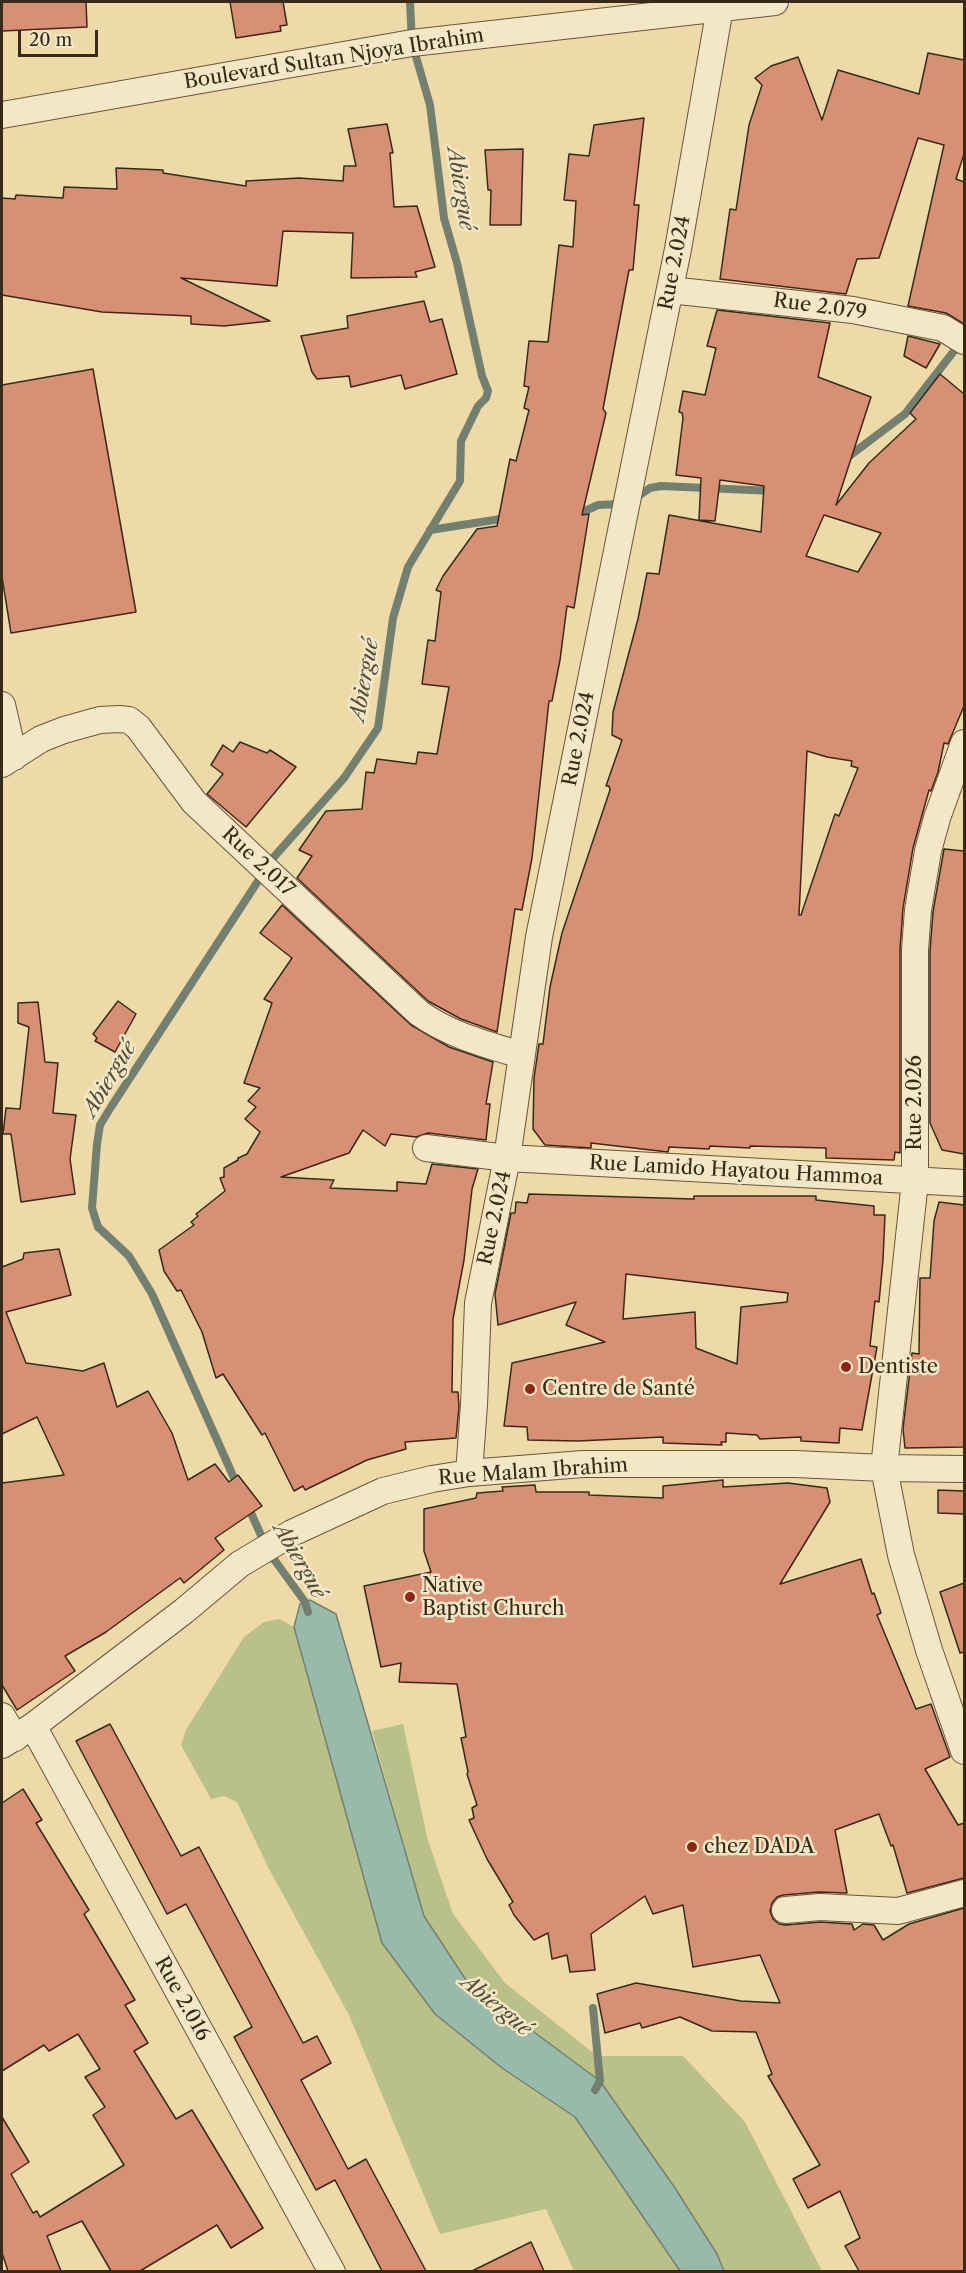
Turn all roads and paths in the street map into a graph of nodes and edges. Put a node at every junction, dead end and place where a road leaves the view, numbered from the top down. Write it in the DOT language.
graph roads {
  1 [pos="775,2"];
  2 [pos="719,5"];
  3 [pos="2,115"];
  4 [pos="670,290"];
  5 [pos="964,341"];
  6 [pos="2,705"];
  7 [pos="964,743"];
  8 [pos="8,761"];
  9 [pos="521,1055"];
  10 [pos="426,1148"];
  11 [pos="507,1158"];
  12 [pos="915,1181"];
  13 [pos="964,1183"];
  14 [pos="884,1468"];
  15 [pos="964,1469"];
  16 [pos="469,1473"];
  17 [pos="2,1716"];
  18 [pos="16,1736"];
  19 [pos="964,1751"];
  20 [pos="964,1893"];
  21 [pos="785,1910"];
  22 [pos="332,2271"];
  1 -- 2 [label="street, Boulevard Sultan Njoya Ibrahim"];
  2 -- 3 [label="street, Boulevard Sultan Njoya Ibrahim"];
  2 -- 4 [label="street, Rue 2.024"];
  4 -- 5 [label="street, Rue 2.079"];
  4 -- 9 [label="street, Rue 2.024"];
  6 -- 8 [label="street"];
  7 -- 12 [label="street, Rue 2.026"];
  8 -- 9 [label="street, Rue 2.017"];
  9 -- 11 [label="street, Rue 2.024"];
  10 -- 11 [label="street, Rue Lamido Hayatou Hammoa"];
  11 -- 12 [label="street, Rue Lamido Hayatou Hammoa"];
  11 -- 16 [label="street, Rue 2.024"];
  12 -- 13 [label="street, Rue Lamido Hayatou Hammoa"];
  12 -- 14 [label="street, Rue 2.026"];
  14 -- 15 [label="street, Rue Malam Ibrahim"];
  14 -- 16 [label="street, Rue Malam Ibrahim"];
  14 -- 19 [label="street, Rue 2.026"];
  16 -- 18 [label="street, Rue Malam Ibrahim"];
  17 -- 18 [label="street, Rue 2.016"];
  18 -- 22 [label="street, Rue 2.016"];
  20 -- 21 [label="street"];
}
